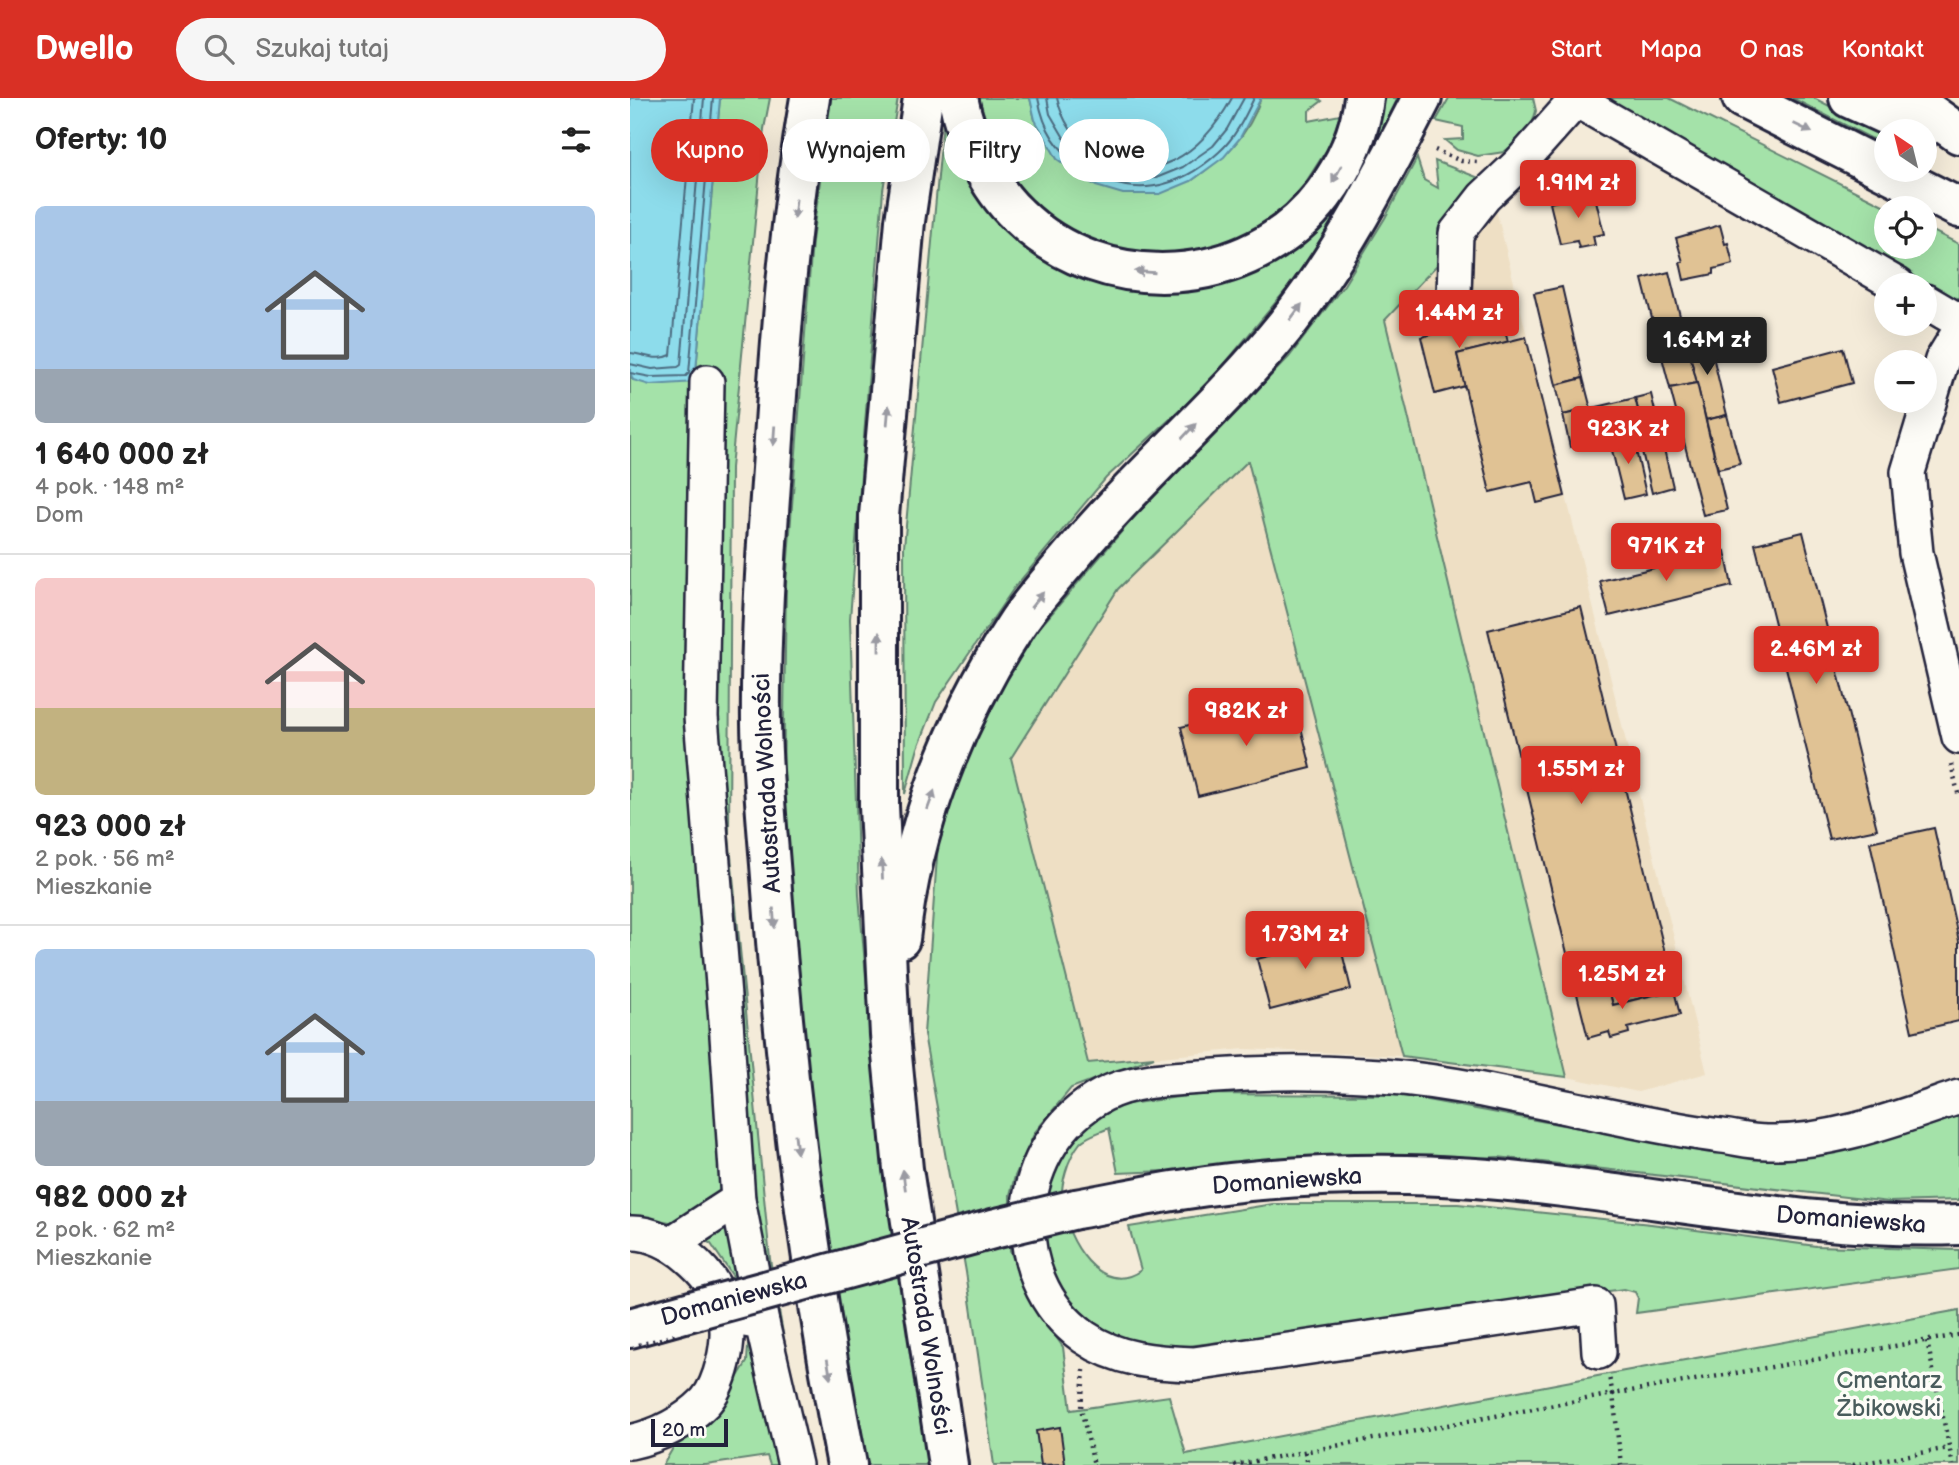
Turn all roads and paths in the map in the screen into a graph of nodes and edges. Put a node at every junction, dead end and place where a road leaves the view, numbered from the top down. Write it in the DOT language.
graph roads {
  1 [pos="810,98"];
  2 [pos="923,98"];
  3 [pos="958,98"];
  4 [pos="1364,98"];
  5 [pos="1422,98"];
  6 [pos="1742,98"];
  7 [pos="1849,98"];
  8 [pos="1909,98"];
  9 [pos="1895,119"];
  10 [pos="1959,134"];
  11 [pos="1937,139"];
  12 [pos="1959,149"];
  13 [pos="1959,208"];
  14 [pos="1877,273"];
  15 [pos="1454,294"];
  16 [pos="1937,308"];
  17 [pos="1959,321"];
  18 [pos="1959,332"];
  19 [pos="707,382"];
  20 [pos="1959,737"];
  21 [pos="890,1035"];
  22 [pos="1959,1097"];
  23 [pos="738,1200"];
  24 [pos="1959,1225"];
  25 [pos="630,1233"];
  26 [pos="670,1244"];
  27 [pos="711,1313"];
  28 [pos="762,1323"];
  29 [pos="630,1328"];
  30 [pos="1959,1335"];
  31 [pos="1086,1338"];
  32 [pos="1927,1341"];
  33 [pos="1599,1353"];
  34 [pos="1612,1394"];
  35 [pos="630,1442"];
  36 [pos="1949,1448"];
  37 [pos="1305,1452"];
  38 [pos="795,1465"];
  39 [pos="847,1465"];
  40 [pos="948,1465"];
  41 [pos="1094,1465"];
  42 [pos="1234,1465"];
  43 [pos="1308,1465"];
  44 [pos="1621,1465"];
  45 [pos="1853,1465"];
  46 [pos="1953,1465"];
  1 -- 39 [label="main road, Autostrada Wolności, one-way"];
  21 -- 2 [label="main road, Autostrada Wolności, one-way"];
  4 -- 3 [label="main road, one-way"];
  21 -- 5 [label="main road, one-way"];
  6 -- 13 [label="main road, one-way"];
  7 -- 9 [label="main road"];
  8 -- 10 [label="main road"];
  11 -- 12 [label="main road"];
  14 -- 15 [label="lane"];
  16 -- 17 [label="lane"];
  18 -- 20 [label="lane"];
  19 -- 23 [label="lane"];
  40 -- 21 [label="main road, Autostrada Wolności, one-way"];
  22 -- 31 [label="lane"];
  23 -- 26 [label="lane"];
  23 -- 28 [label="lane"];
  24 -- 27 [label="main road, Domaniewska, bridge"];
  25 -- 26 [label="lane"];
  26 -- 27 [label="lane"];
  27 -- 28 [label="lane"];
  27 -- 29 [label="main road, Domaniewska"];
  27 -- 35 [label="lane"];
  28 -- 38 [label="lane"];
  30 -- 32 [label="path"];
  31 -- 33 [label="lane"];
  31 -- 41 [label="path"];
  32 -- 34 [label="path"];
  32 -- 36 [label="path"];
  33 -- 34 [label="path"];
  34 -- 37 [label="path"];
  34 -- 44 [label="path"];
  36 -- 45 [label="path"];
  36 -- 46 [label="path"];
  37 -- 42 [label="path"];
  37 -- 43 [label="path"];
}
